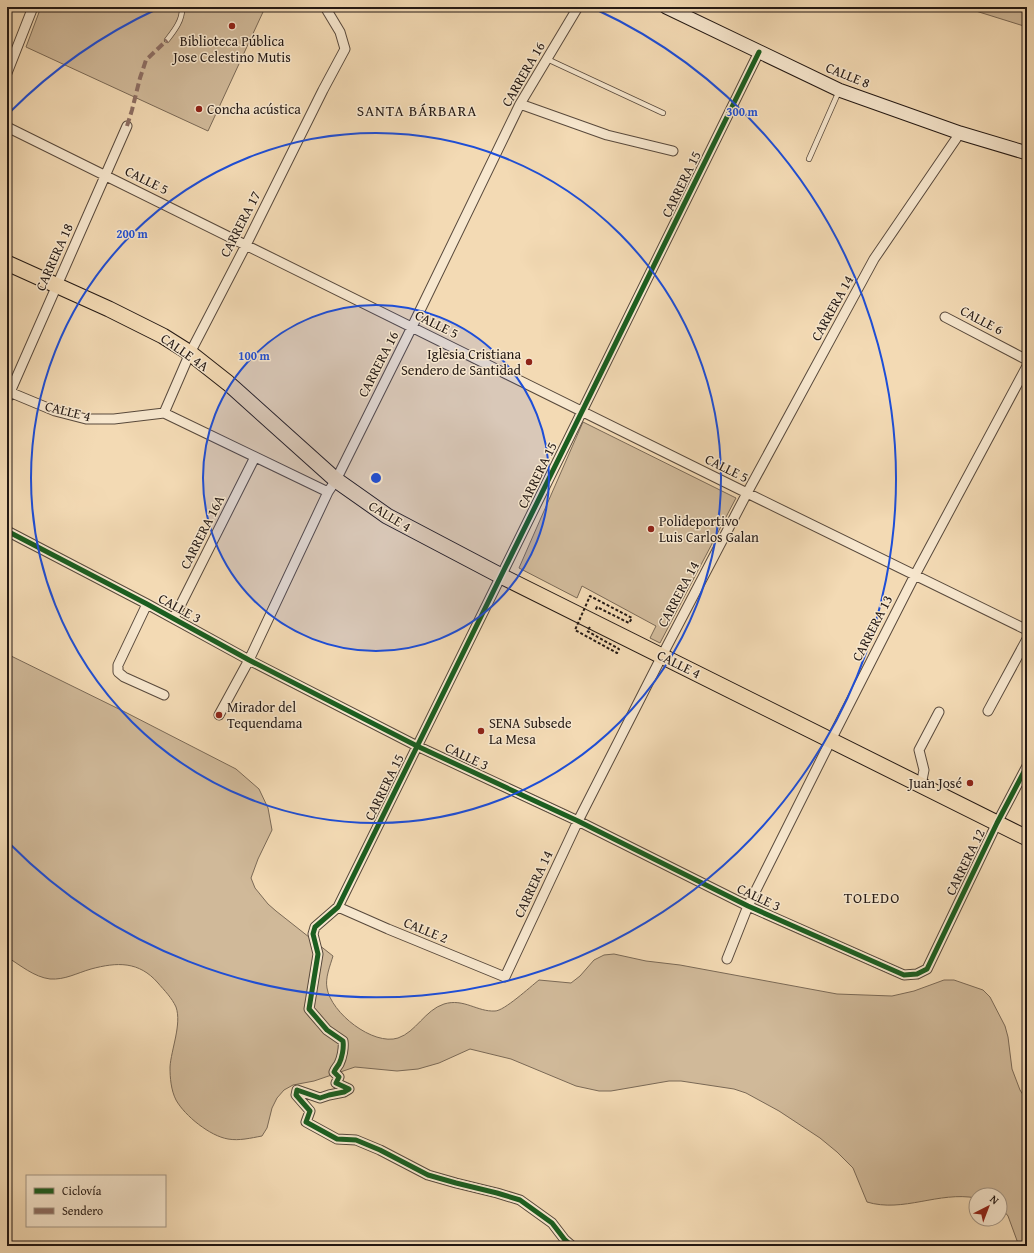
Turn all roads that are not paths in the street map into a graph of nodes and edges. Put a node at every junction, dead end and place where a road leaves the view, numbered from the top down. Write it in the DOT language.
graph roads {
  1 [pos="33,7"];
  2 [pos="182,7"];
  3 [pos="325,7"];
  4 [pos="578,7"];
  5 [pos="666,7"];
  6 [pos="167,40"];
  7 [pos="759,52"];
  8 [pos="547,60"];
  9 [pos="7,73"];
  10 [pos="839,90"];
  11 [pos="520,104"];
  12 [pos="663,113"];
  13 [pos="127,126"];
  14 [pos="7,127"];
  15 [pos="960,133"];
  16 [pos="673,151"];
  17 [pos="1027,153"];
  18 [pos="809,159"];
  19 [pos="105,175"];
  20 [pos="246,245"];
  21 [pos="7,263"];
  22 [pos="57,286"];
  23 [pos="945,317"];
  24 [pos="412,327"];
  25 [pos="190,353"];
  26 [pos="1027,360"];
  27 [pos="1027,366"];
  28 [pos="8,394"];
  29 [pos="582,412"];
  30 [pos="164,413"];
  31 [pos="255,457"];
  32 [pos="332,486"];
  33 [pos="747,493"];
  34 [pos="7,531"];
  35 [pos="915,575"];
  36 [pos="501,576"];
  37 [pos="147,604"];
  38 [pos="174,618"];
  39 [pos="1027,630"];
  40 [pos="1027,639"];
  41 [pos="662,656"];
  42 [pos="249,660"];
  43 [pos="164,695"];
  44 [pos="988,711"];
  45 [pos="939,712"];
  46 [pos="219,716"];
  47 [pos="831,740"];
  48 [pos="417,746"];
  49 [pos="1027,766"];
  50 [pos="922,785"];
  51 [pos="578,821"];
  52 [pos="997,823"];
  53 [pos="1027,838"];
  54 [pos="748,906"];
  55 [pos="338,907"];
  56 [pos="727,959"];
  57 [pos="927,969"];
  58 [pos="505,976"];
  59 [pos="572,1246"];
  1 -- 9 [label="street"];
  2 -- 6 [label="lane"];
  3 -- 20 [label="street, CARRERA 17"];
  4 -- 8 [label="street, CARRERA 16"];
  5 -- 7 [label="main road, CALLE 8"];
  7 -- 10 [label="main road, CALLE 8"];
  7 -- 29 [label="street, CARRERA 15"];
  8 -- 11 [label="street, CARRERA 16"];
  8 -- 12 [label="lane"];
  10 -- 15 [label="main road, CALLE 8"];
  10 -- 18 [label="lane"];
  11 -- 16 [label="street"];
  11 -- 24 [label="street, CARRERA 16"];
  13 -- 19 [label="street, CARRERA 18"];
  14 -- 19 [label="street, CALLE 5"];
  15 -- 17 [label="main road, CALLE 8"];
  15 -- 33 [label="street, CARRERA 14"];
  19 -- 20 [label="street, CALLE 5"];
  19 -- 22 [label="street, CARRERA 18"];
  20 -- 24 [label="street, CALLE 5"];
  20 -- 25 [label="street, CARRERA 17"];
  21 -- 22 [label="main road, CALLE 4A"];
  22 -- 25 [label="main road, CALLE 4A"];
  22 -- 28 [label="street, CARRERA 18"];
  23 -- 26 [label="street, CALLE 6"];
  24 -- 29 [label="street, CALLE 5"];
  24 -- 32 [label="street, CARRERA 16"];
  25 -- 30 [label="street, CARRERA 17"];
  25 -- 32 [label="main road, CALLE 4A"];
  27 -- 35 [label="street, CARRERA 13"];
  28 -- 30 [label="street, CALLE 4"];
  29 -- 33 [label="street, CALLE 5"];
  29 -- 36 [label="street, CARRERA 15"];
  30 -- 31 [label="street, CALLE 4"];
  31 -- 32 [label="street, CALLE 4"];
  31 -- 38 [label="street, CARRERA 16A"];
  32 -- 36 [label="main road, CALLE 4"];
  32 -- 42 [label="street, CARRERA 16"];
  33 -- 35 [label="street, CALLE 5"];
  33 -- 41 [label="street, CARRERA 14"];
  34 -- 37 [label="street, CALLE 3"];
  35 -- 39 [label="street, CALLE 5"];
  35 -- 47 [label="street, CARRERA 13"];
  36 -- 41 [label="main road, CALLE 4"];
  36 -- 48 [label="street, CARRERA 15"];
  37 -- 38 [label="street, CALLE 3"];
  37 -- 43 [label="street"];
  38 -- 42 [label="street, CALLE 3"];
  40 -- 44 [label="street"];
  41 -- 47 [label="main road, CALLE 4"];
  41 -- 51 [label="street, CARRERA 14"];
  42 -- 46 [label="street, CARRERA 16"];
  42 -- 48 [label="street, CALLE 3"];
  45 -- 50 [label="street"];
  47 -- 50 [label="main road, CALLE 4"];
  47 -- 54 [label="street, CARRERA 13"];
  48 -- 51 [label="street, CALLE 3"];
  48 -- 55 [label="street, CARRERA 15"];
  49 -- 52 [label="street, CARRERA 12"];
  50 -- 52 [label="main road, CALLE 4"];
  51 -- 54 [label="street, CALLE 3"];
  51 -- 58 [label="street, CARRERA 14"];
  52 -- 53 [label="main road, CALLE 4"];
  52 -- 57 [label="street, CARRERA 12"];
  54 -- 56 [label="street, CARRERA 13"];
  54 -- 57 [label="street, CALLE 3"];
  55 -- 58 [label="street, CALLE 2"];
  55 -- 59 [label="street"];
}
